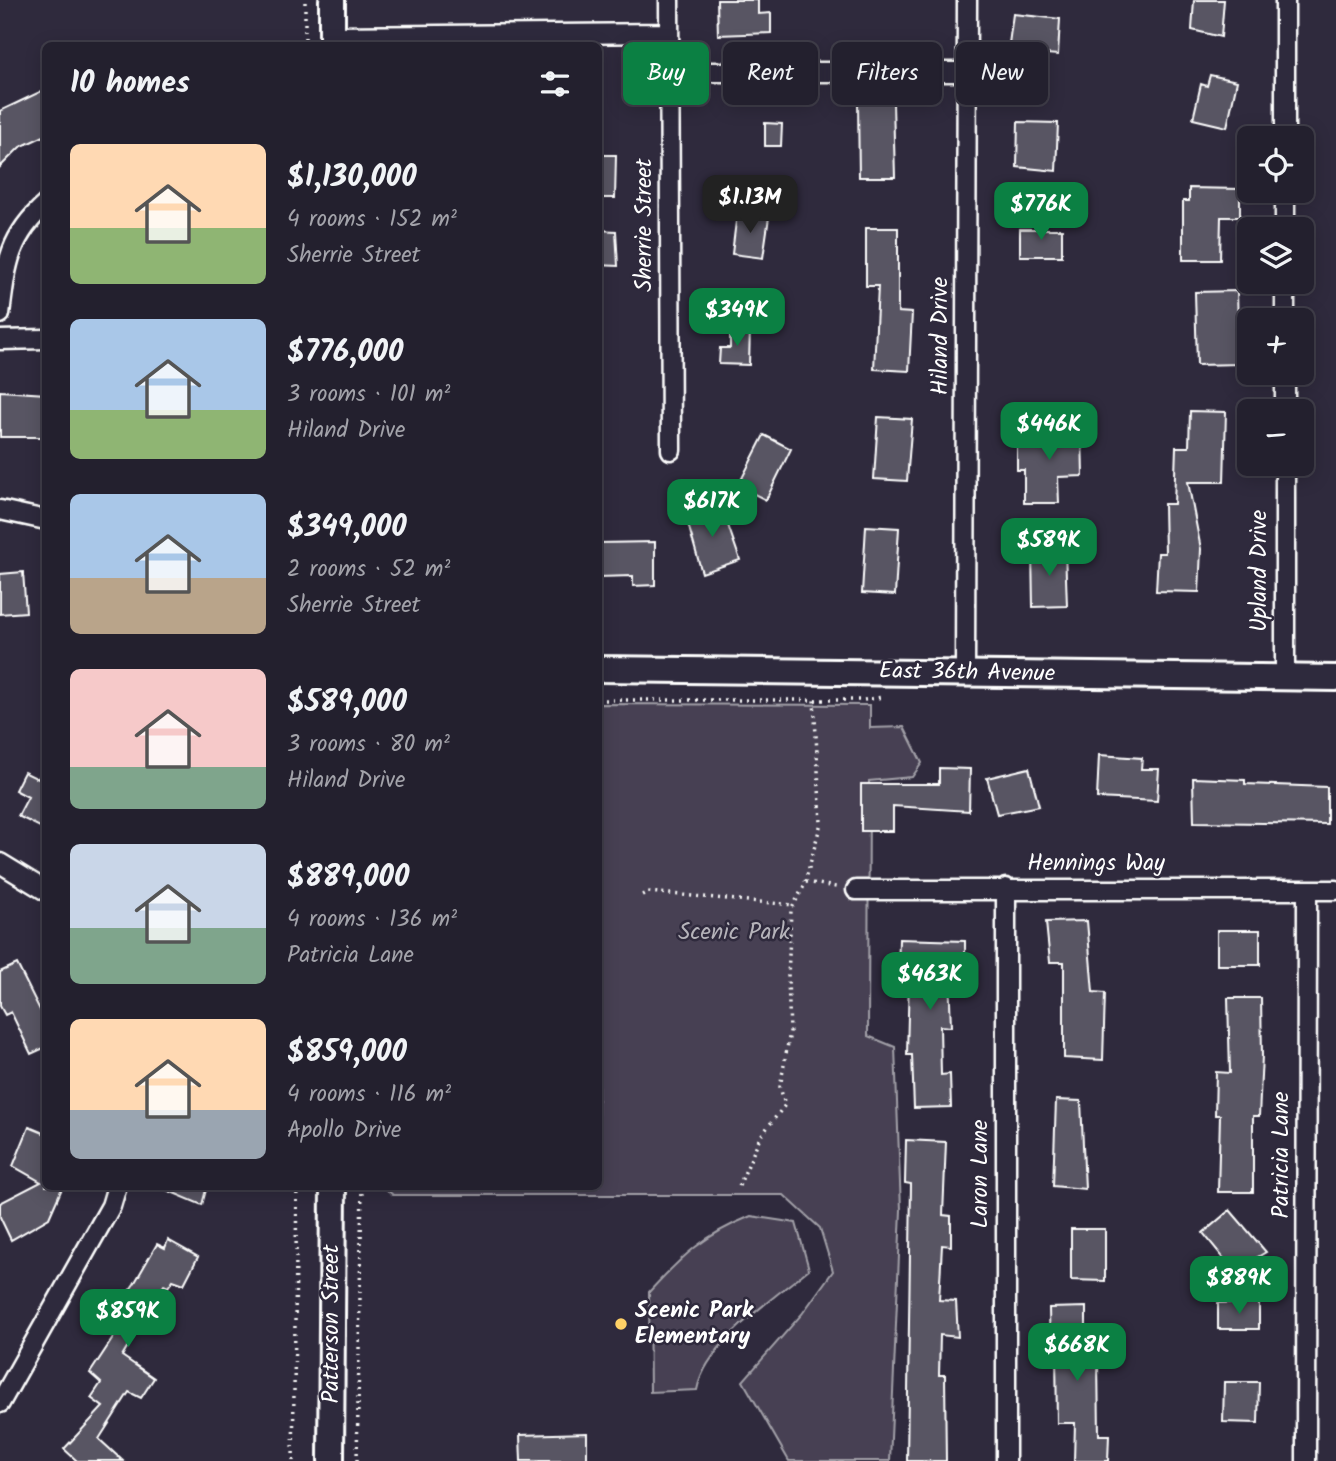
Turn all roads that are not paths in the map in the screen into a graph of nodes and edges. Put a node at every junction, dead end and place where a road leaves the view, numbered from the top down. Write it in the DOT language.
graph roads {
  1 [pos="332,0"];
  2 [pos="669,0"];
  3 [pos="967,0"];
  4 [pos="1285,0"];
  5 [pos="669,33"];
  6 [pos="332,41"];
  7 [pos="669,42"];
  8 [pos="967,42"];
  9 [pos="709,72"];
  10 [pos="956,72"];
  11 [pos="668,105"];
  12 [pos="967,105"];
  13 [pos="1285,126"];
  14 [pos="42,207"];
  15 [pos="0,314"];
  16 [pos="0,340"];
  17 [pos="42,340"];
  18 [pos="671,450"];
  19 [pos="1285,476"];
  20 [pos="0,510"];
  21 [pos="42,519"];
  22 [pos="602,669"];
  23 [pos="965,673"];
  24 [pos="1285,678"];
  25 [pos="1336,678"];
  26 [pos="0,863"];
  27 [pos="1006,888"];
  28 [pos="42,889"];
  29 [pos="856,890"];
  30 [pos="1307,890"];
  31 [pos="1336,890"];
  32 [pos="116,1190"];
  33 [pos="333,1190"];
  34 [pos="0,1403"];
  35 [pos="331,1461"];
  36 [pos="1006,1461"];
  37 [pos="1306,1461"];
  1 -- 6 [label="street"];
  2 -- 5 [label="street, Sherrie Street"];
  3 -- 8 [label="street, Hiland Drive"];
  4 -- 13 [label="street"];
  5 -- 6 [label="street"];
  5 -- 7 [label="street, Sherrie Street"];
  9 -- 10 [label="street"];
  11 -- 18 [label="street, Sherrie Street"];
  12 -- 23 [label="street, Hiland Drive"];
  14 -- 15 [label="street"];
  16 -- 17 [label="street"];
  19 -- 24 [label="street, Upland Drive"];
  20 -- 21 [label="street"];
  22 -- 23 [label="street, East 36th Avenue"];
  23 -- 24 [label="street, East 36th Avenue"];
  24 -- 25 [label="street, East 36th Avenue"];
  26 -- 28 [label="street"];
  27 -- 29 [label="street, Hennings Way"];
  27 -- 30 [label="street, Hennings Way"];
  27 -- 36 [label="street, Laron Lane"];
  30 -- 31 [label="street, Hennings Way"];
  30 -- 37 [label="street, Patricia Lane"];
  32 -- 34 [label="street"];
  33 -- 35 [label="street, Patterson Street"];
}
